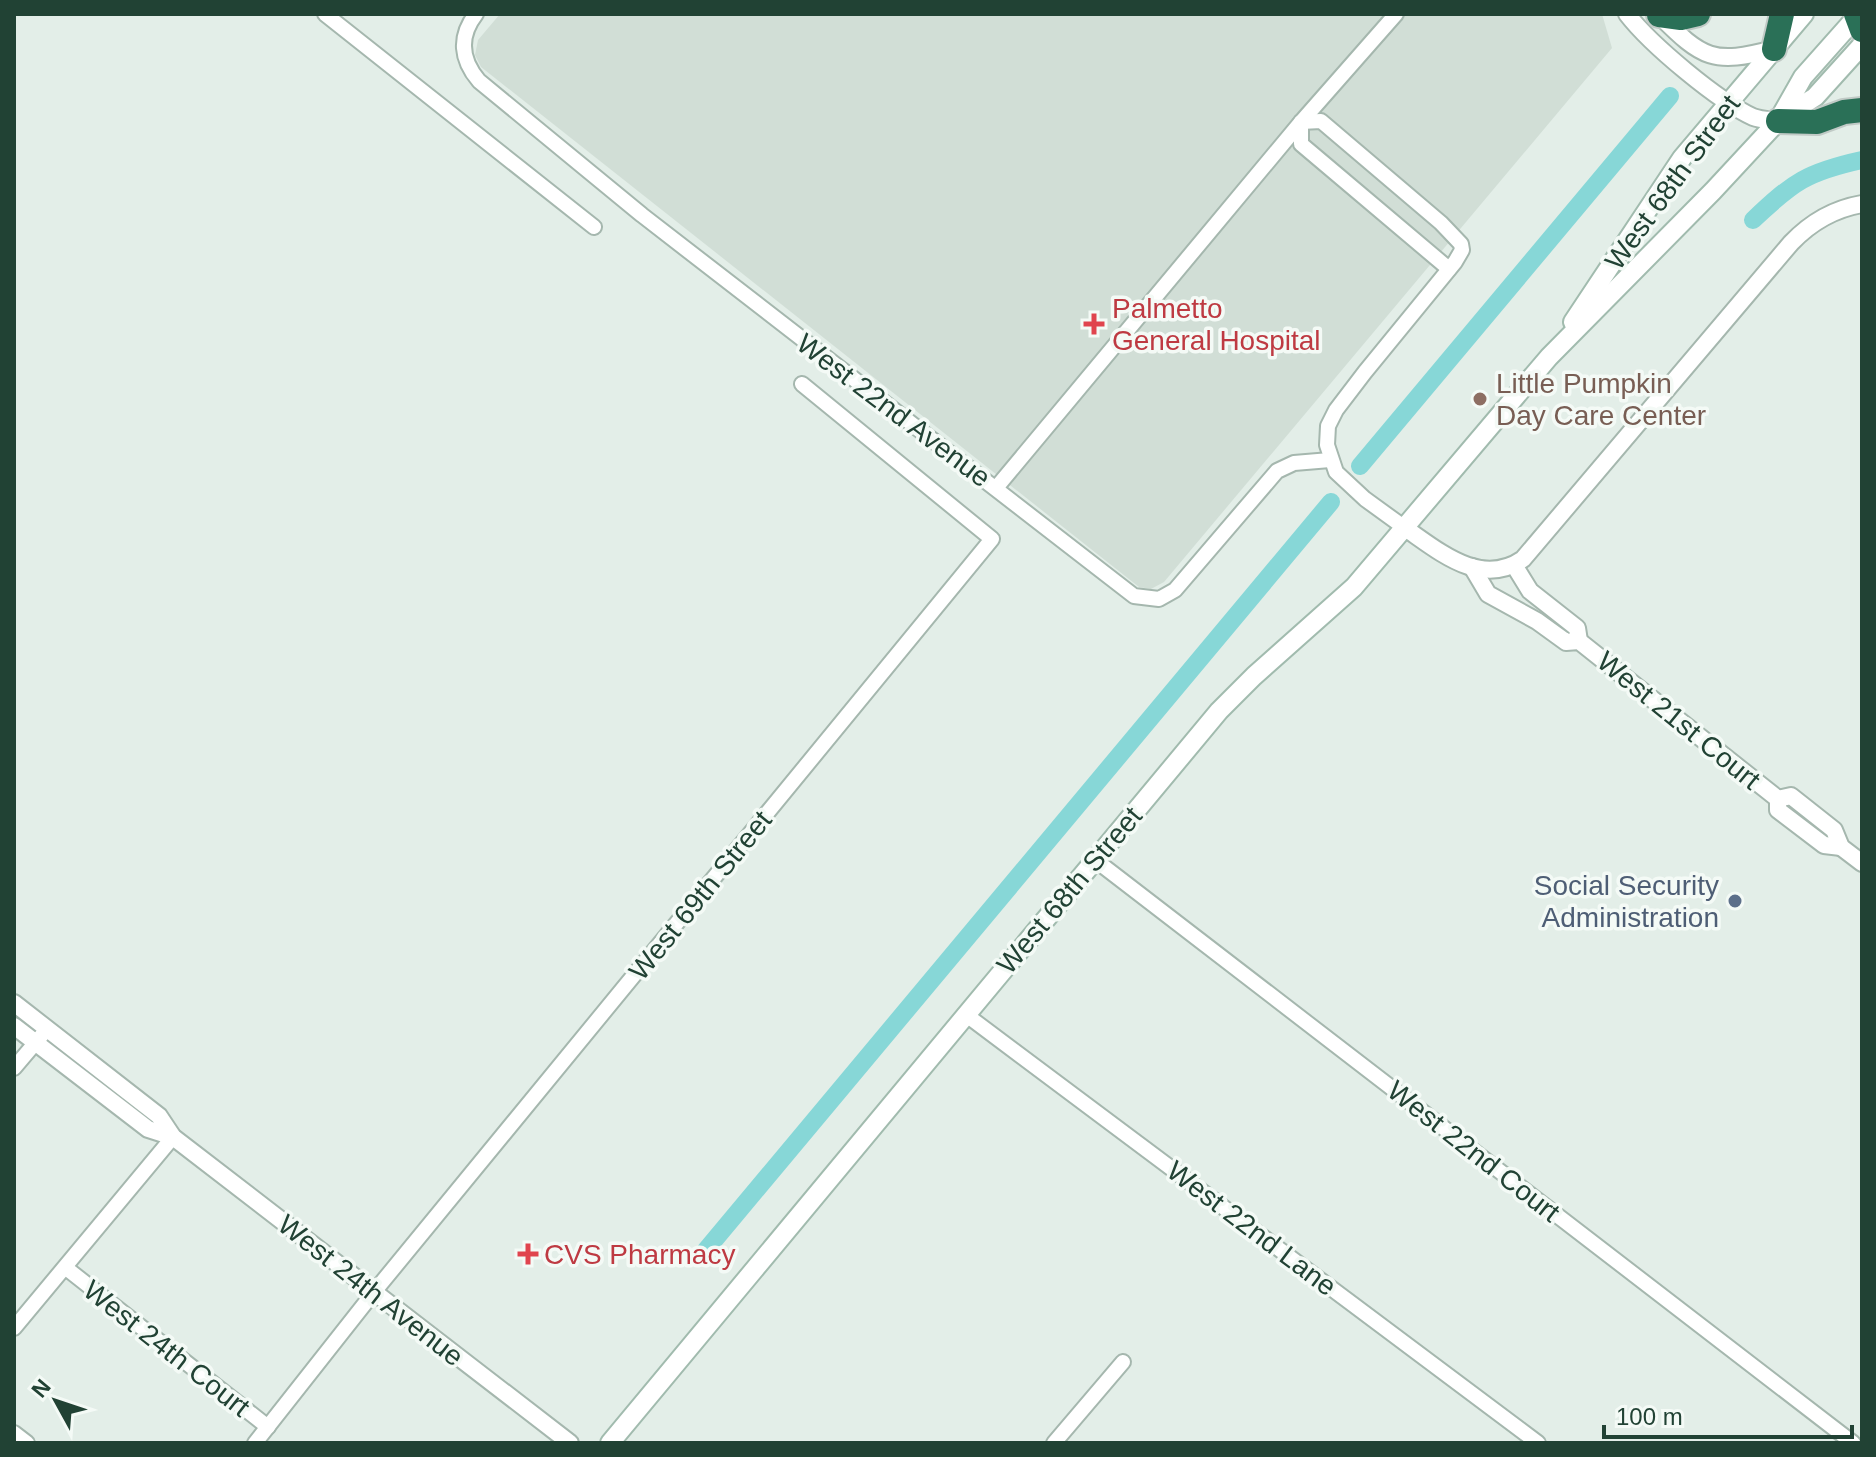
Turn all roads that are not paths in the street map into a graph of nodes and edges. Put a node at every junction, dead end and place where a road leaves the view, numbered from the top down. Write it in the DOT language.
graph roads {
  1 [pos="325,14"];
  2 [pos="476,14"];
  3 [pos="1396,14"];
  4 [pos="1627,14"];
  5 [pos="1659,14"];
  6 [pos="1698,14"];
  7 [pos="1782,14"];
  8 [pos="1804,14"];
  9 [pos="1858,19"];
  10 [pos="1862,45"];
  11 [pos="1774,49"];
  12 [pos="1728,102"];
  13 [pos="1862,110"];
  14 [pos="1778,121"];
  15 [pos="1301,122"];
  16 [pos="1862,204"];
  17 [pos="594,227"];
  18 [pos="1449,269"];
  19 [pos="1549,357"];
  20 [pos="802,384"];
  21 [pos="1330,460"];
  22 [pos="996,488"];
  23 [pos="1405,528"];
  24 [pos="1514,565"];
  25 [pos="1472,567"];
  26 [pos="1579,641"];
  27 [pos="1094,859"];
  28 [pos="1862,863"];
  29 [pos="14,1003"];
  30 [pos="965,1014"];
  31 [pos="14,1026"];
  32 [pos="47,1028"];
  33 [pos="36,1043"];
  34 [pos="14,1068"];
  35 [pos="173,1137"];
  36 [pos="66,1268"];
  37 [pos="374,1292"];
  38 [pos="14,1328"];
  39 [pos="1123,1362"];
  40 [pos="268,1427"];
  41 [pos="14,1433"];
  42 [pos="27,1443"];
  43 [pos="255,1443"];
  44 [pos="570,1443"];
  45 [pos="610,1443"];
  46 [pos="1054,1443"];
  47 [pos="1538,1443"];
  48 [pos="1853,1443"];
  1 -- 17 [label="street"];
  2 -- 22 [label="street, West 22nd Avenue"];
  3 -- 15 [label="street"];
  4 -- 12 [label="street"];
  5 -- 6 [label="highway"];
  5 -- 11 [label="street"];
  7 -- 11 [label="highway"];
  8 -- 11 [label="main road, West 68th Street"];
  9 -- 14 [label="main road, West 68th Street"];
  10 -- 14 [label="main road, West 68th Street"];
  11 -- 12 [label="main road, West 68th Street"];
  12 -- 14 [label="street"];
  12 -- 19 [label="main road, West 68th Street"];
  13 -- 14 [label="highway"];
  14 -- 19 [label="main road, West 68th Street"];
  15 -- 18 [label="street"];
  15 -- 18 [label="street"];
  15 -- 22 [label="street"];
  16 -- 24 [label="street"];
  18 -- 21 [label="street"];
  19 -- 23 [label="main road, West 68th Street"];
  20 -- 37 [label="street, West 69th Street"];
  21 -- 22 [label="street, West 22nd Avenue"];
  21 -- 23 [label="street"];
  23 -- 25 [label="street, West 21st Court"];
  23 -- 27 [label="main road, West 68th Street"];
  24 -- 25 [label="street, West 21st Court"];
  24 -- 26 [label="street, West 21st Court"];
  25 -- 26 [label="street, West 21st Court"];
  26 -- 28 [label="street, West 21st Court"];
  27 -- 30 [label="main road, West 68th Street"];
  27 -- 48 [label="street, West 22nd Court"];
  29 -- 32 [label="street, West 24th Avenue"];
  30 -- 45 [label="main road, West 68th Street"];
  30 -- 47 [label="street, West 22nd Lane"];
  31 -- 33 [label="street, West 24th Avenue"];
  32 -- 33 [label="street"];
  32 -- 35 [label="street, West 24th Avenue"];
  33 -- 34 [label="street"];
  33 -- 35 [label="street, West 24th Avenue"];
  35 -- 36 [label="street"];
  35 -- 37 [label="street, West 24th Avenue"];
  36 -- 38 [label="street"];
  36 -- 40 [label="street, West 24th Court"];
  37 -- 40 [label="street, West 69th Street"];
  37 -- 44 [label="street, West 24th Avenue"];
  39 -- 46 [label="street"];
  40 -- 43 [label="street, West 69th Street"];
  41 -- 42 [label="street"];
}
